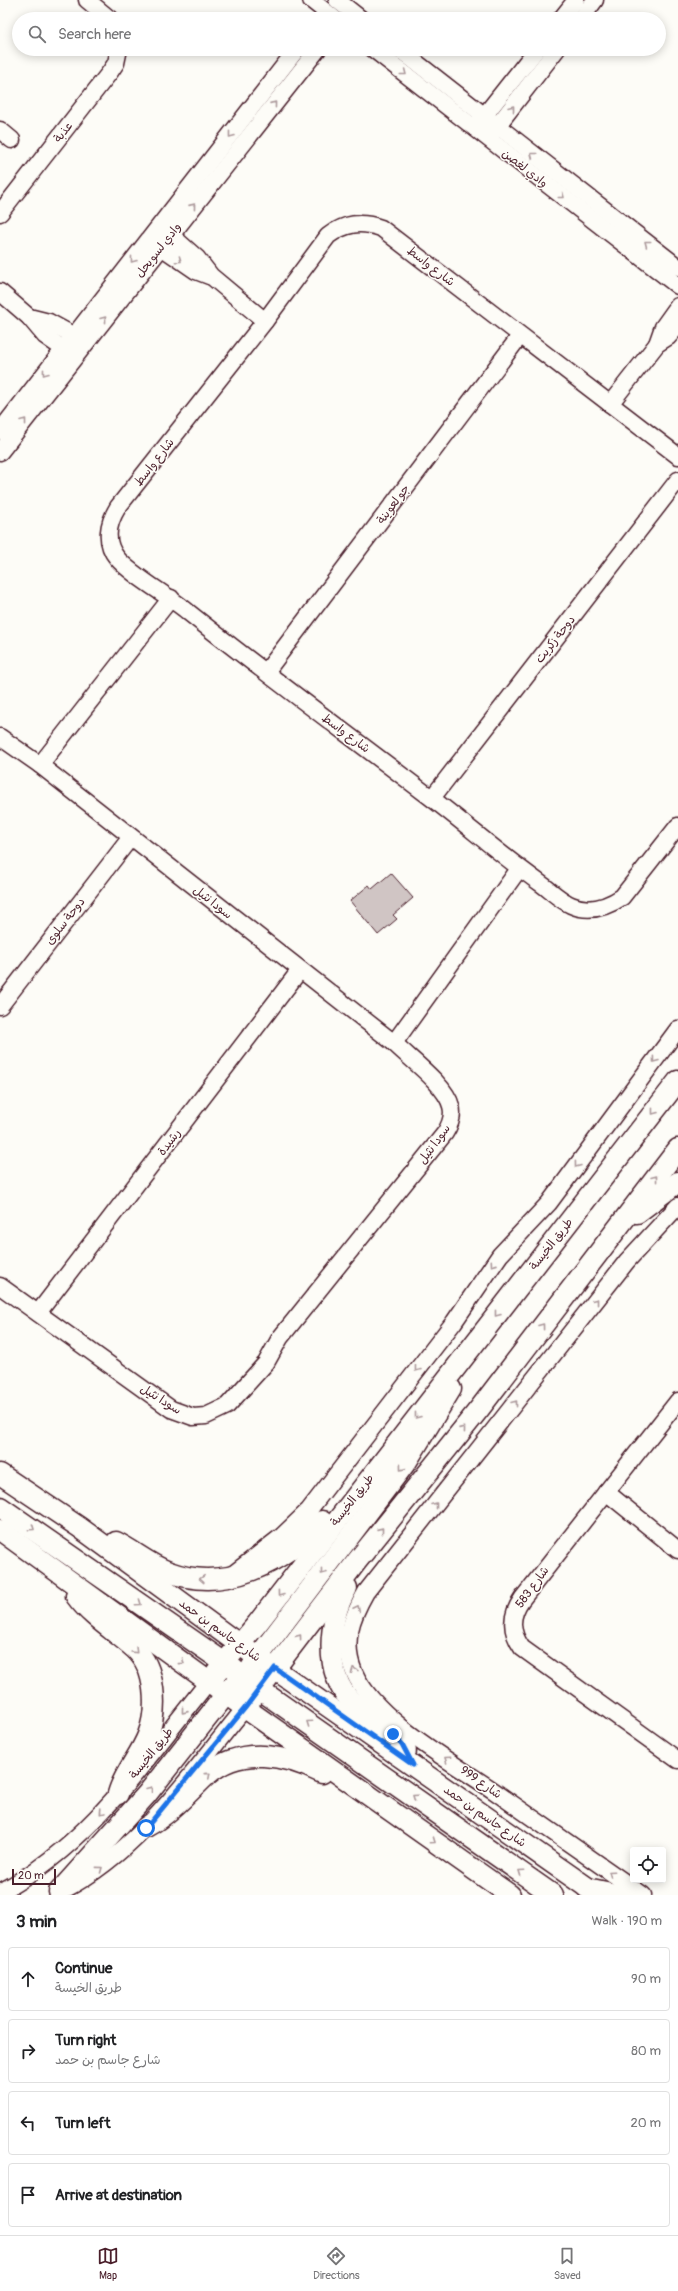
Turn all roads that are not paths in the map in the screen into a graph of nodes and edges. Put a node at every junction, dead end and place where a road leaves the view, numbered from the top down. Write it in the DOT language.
graph roads {
  1 [pos="87,0"];
  2 [pos="311,0"];
  3 [pos="576,0"];
  4 [pos="595,0"];
  5 [pos="102,12"];
  6 [pos="338,12"];
  7 [pos="567,12"];
  8 [pos="586,12"];
  9 [pos="118,56"];
  10 [pos="292,56"];
  11 [pos="312,56"];
  12 [pos="383,56"];
  13 [pos="407,56"];
  14 [pos="531,56"];
  15 [pos="552,56"];
  16 [pos="479,122"];
  17 [pos="492,133"];
  18 [pos="0,213"];
  19 [pos="160,236"];
  20 [pos="678,267"];
  21 [pos="678,286"];
  22 [pos="0,292"];
  23 [pos="678,306"];
  24 [pos="29,317"];
  25 [pos="265,321"];
  26 [pos="678,326"];
  27 [pos="520,336"];
  28 [pos="80,339"];
  29 [pos="657,344"];
  30 [pos="69,353"];
  31 [pos="610,404"];
  32 [pos="0,431"];
  33 [pos="0,452"];
  34 [pos="678,456"];
  35 [pos="678,480"];
  36 [pos="171,598"];
  37 [pos="266,672"];
  38 [pos="0,737"];
  39 [pos="40,765"];
  40 [pos="432,798"];
  41 [pos="678,826"];
  42 [pos="130,837"];
  43 [pos="519,869"];
  44 [pos="300,970"];
  45 [pos="0,1006"];
  46 [pos="678,1029"];
  47 [pos="394,1043"];
  48 [pos="678,1081"];
  49 [pos="678,1149"];
  50 [pos="678,1182"];
  51 [pos="678,1206"];
  52 [pos="614,1230"];
  53 [pos="0,1286"];
  54 [pos="38,1313"];
  55 [pos="478,1338"];
  56 [pos="678,1401"];
  57 [pos="0,1474"];
  58 [pos="606,1492"];
  59 [pos="355,1496"];
  60 [pos="0,1507"];
  61 [pos="79,1527"];
  62 [pos="0,1530"];
  63 [pos="678,1550"];
  64 [pos="356,1561"];
  65 [pos="60,1573"];
  66 [pos="232,1576"];
  67 [pos="240,1645"];
  68 [pos="258,1657"];
  69 [pos="275,1668"];
  70 [pos="243,1676"];
  71 [pos="209,1681"];
  72 [pos="225,1693"];
  73 [pos="245,1708"];
  74 [pos="675,1753"];
  75 [pos="413,1765"];
  76 [pos="356,1786"];
  77 [pos="118,1794"];
  78 [pos="146,1828"];
  79 [pos="0,1892"];
  80 [pos="592,1892"];
  81 [pos="57,1894"];
  82 [pos="510,1895"];
  83 [pos="553,1895"];
  84 [pos="620,1895"];
  85 [pos="643,1895"];
  1 -- 5 [label="street"];
  2 -- 6 [label="street"];
  3 -- 7 [label="street"];
  4 -- 8 [label="street"];
  9 -- 18 [label="street, عذبة"];
  10 -- 19 [label="street, وادي لسويحل, one-way"];
  19 -- 11 [label="street, وادي لسويحل, one-way"];
  12 -- 16 [label="street, وادي لغصن, one-way"];
  13 -- 16 [label="street, وادي لغصن"];
  14 -- 16 [label="street"];
  17 -- 15 [label="street, one-way"];
  16 -- 17 [label="street, وادي لغصن"];
  20 -- 17 [label="street, وادي لغصن, one-way"];
  17 -- 21 [label="street, وادي لغصن, one-way"];
  19 -- 25 [label="street"];
  19 -- 28 [label="street, وادي لسويحل"];
  22 -- 24 [label="street"];
  23 -- 29 [label="street"];
  24 -- 28 [label="street"];
  24 -- 30 [label="street"];
  25 -- 27 [label="street, شارع واسط"];
  25 -- 36 [label="street, شارع واسط"];
  26 -- 29 [label="street"];
  27 -- 31 [label="street, شارع واسط"];
  27 -- 37 [label="street, جو لعوينة"];
  28 -- 30 [label="street, وادي لسويحل"];
  29 -- 31 [label="street"];
  30 -- 32 [label="street, وادي لسويحل, one-way"];
  33 -- 30 [label="street, وادي لسويحل, one-way"];
  31 -- 34 [label="street, شارع واسط"];
  35 -- 40 [label="street, دوحة زكريت"];
  36 -- 37 [label="street, شارع واسط"];
  36 -- 39 [label="street"];
  37 -- 40 [label="street, شارع واسط"];
  38 -- 39 [label="street, سودا نثيل"];
  39 -- 42 [label="street, سودا نثيل"];
  40 -- 43 [label="street, شارع واسط"];
  41 -- 43 [label="street, شارع واسط"];
  42 -- 44 [label="street, سودا نثيل"];
  42 -- 45 [label="street, دوحة سلوى"];
  43 -- 47 [label="street"];
  44 -- 47 [label="street, سودا نثيل"];
  44 -- 54 [label="street, رشيدة"];
  46 -- 66 [label="street, one-way"];
  47 -- 54 [label="street, سودا نثيل"];
  48 -- 55 [label="main road, طريق الخيسة, one-way"];
  52 -- 49 [label="main road, one-way"];
  50 -- 52 [label="main road"];
  85 -- 51 [label="street, شارع 999, one-way"];
  64 -- 52 [label="main road, one-way"];
  53 -- 54 [label="street, سودا نثيل"];
  55 -- 59 [label="main road, طريق الخيسة, one-way"];
  55 -- 68 [label="main road, one-way"];
  56 -- 58 [label="street, شارع 583"];
  57 -- 61 [label="main road, شارع جاسم بن حمد"];
  58 -- 63 [label="street"];
  58 -- 74 [label="street, شارع 583"];
  59 -- 66 [label="main road"];
  59 -- 67 [label="main road, طريق الخيسة, one-way"];
  60 -- 70 [label="main road, one-way"];
  66 -- 61 [label="main road, one-way"];
  61 -- 67 [label="main road, شارع جاسم بن حمد"];
  62 -- 65 [label="main road"];
  69 -- 64 [label="main road, one-way"];
  64 -- 75 [label="main road"];
  65 -- 71 [label="main road, one-way"];
  65 -- 77 [label="main road, one-way"];
  67 -- 68 [label="main road, شارع جاسم بن حمد"];
  67 -- 70 [label="main road, طريق الخيسة"];
  68 -- 69 [label="main road, شارع جاسم بن حمد"];
  68 -- 70 [label="main road"];
  69 -- 70 [label="main road"];
  69 -- 75 [label="main road, شارع جاسم بن حمد"];
  70 -- 71 [label="main road, طريق الخيسة"];
  70 -- 72 [label="main road"];
  70 -- 73 [label="main road, طريق الخيسة"];
  83 -- 70 [label="main road, one-way"];
  71 -- 72 [label="main road"];
  71 -- 77 [label="street, طريق الخيسة, one-way"];
  72 -- 73 [label="main road"];
  81 -- 72 [label="main road, one-way"];
  73 -- 76 [label="main road"];
  73 -- 78 [label="street, طريق الخيسة"];
  75 -- 80 [label="main road, شارع جاسم بن حمد"];
  78 -- 76 [label="main road, one-way"];
  76 -- 82 [label="main road, one-way"];
  77 -- 79 [label="street, طريق الخيسة, one-way"];
  81 -- 78 [label="street, طريق الخيسة, one-way"];
  80 -- 84 [label="main road"];
}
